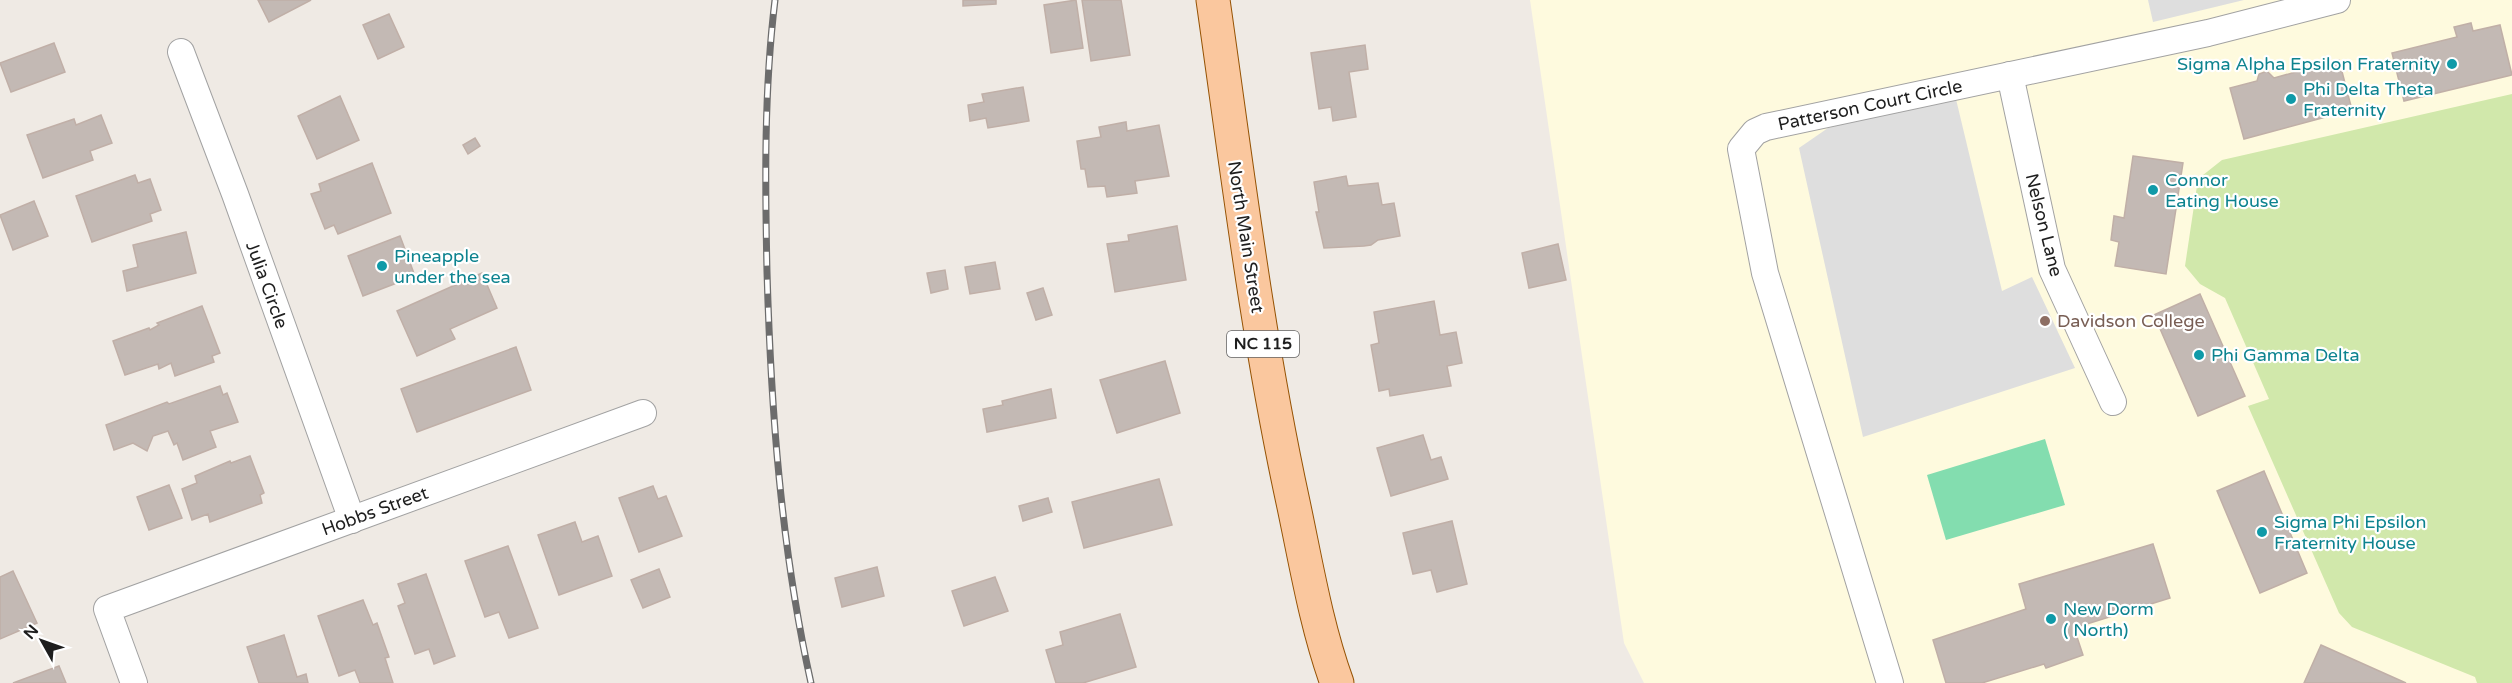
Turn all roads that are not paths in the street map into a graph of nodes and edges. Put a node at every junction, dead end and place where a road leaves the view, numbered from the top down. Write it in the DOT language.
graph roads {
  1 [pos="1213,0"];
  2 [pos="2337,0"];
  3 [pos="181,52"];
  4 [pos="2010,75"];
  5 [pos="2113,402"];
  6 [pos="643,413"];
  7 [pos="352,520"];
  8 [pos="134,683"];
  9 [pos="1337,683"];
  10 [pos="1890,683"];
  1 -- 9 [label="main road, North Main Street / NC 115"];
  2 -- 4 [label="street, Patterson Court Circle"];
  3 -- 7 [label="street, Julia Circle"];
  4 -- 5 [label="street, Nelson Lane"];
  4 -- 10 [label="street, Patterson Court Circle"];
  6 -- 7 [label="street, Hobbs Street"];
  7 -- 8 [label="street, Hobbs Street"];
}
